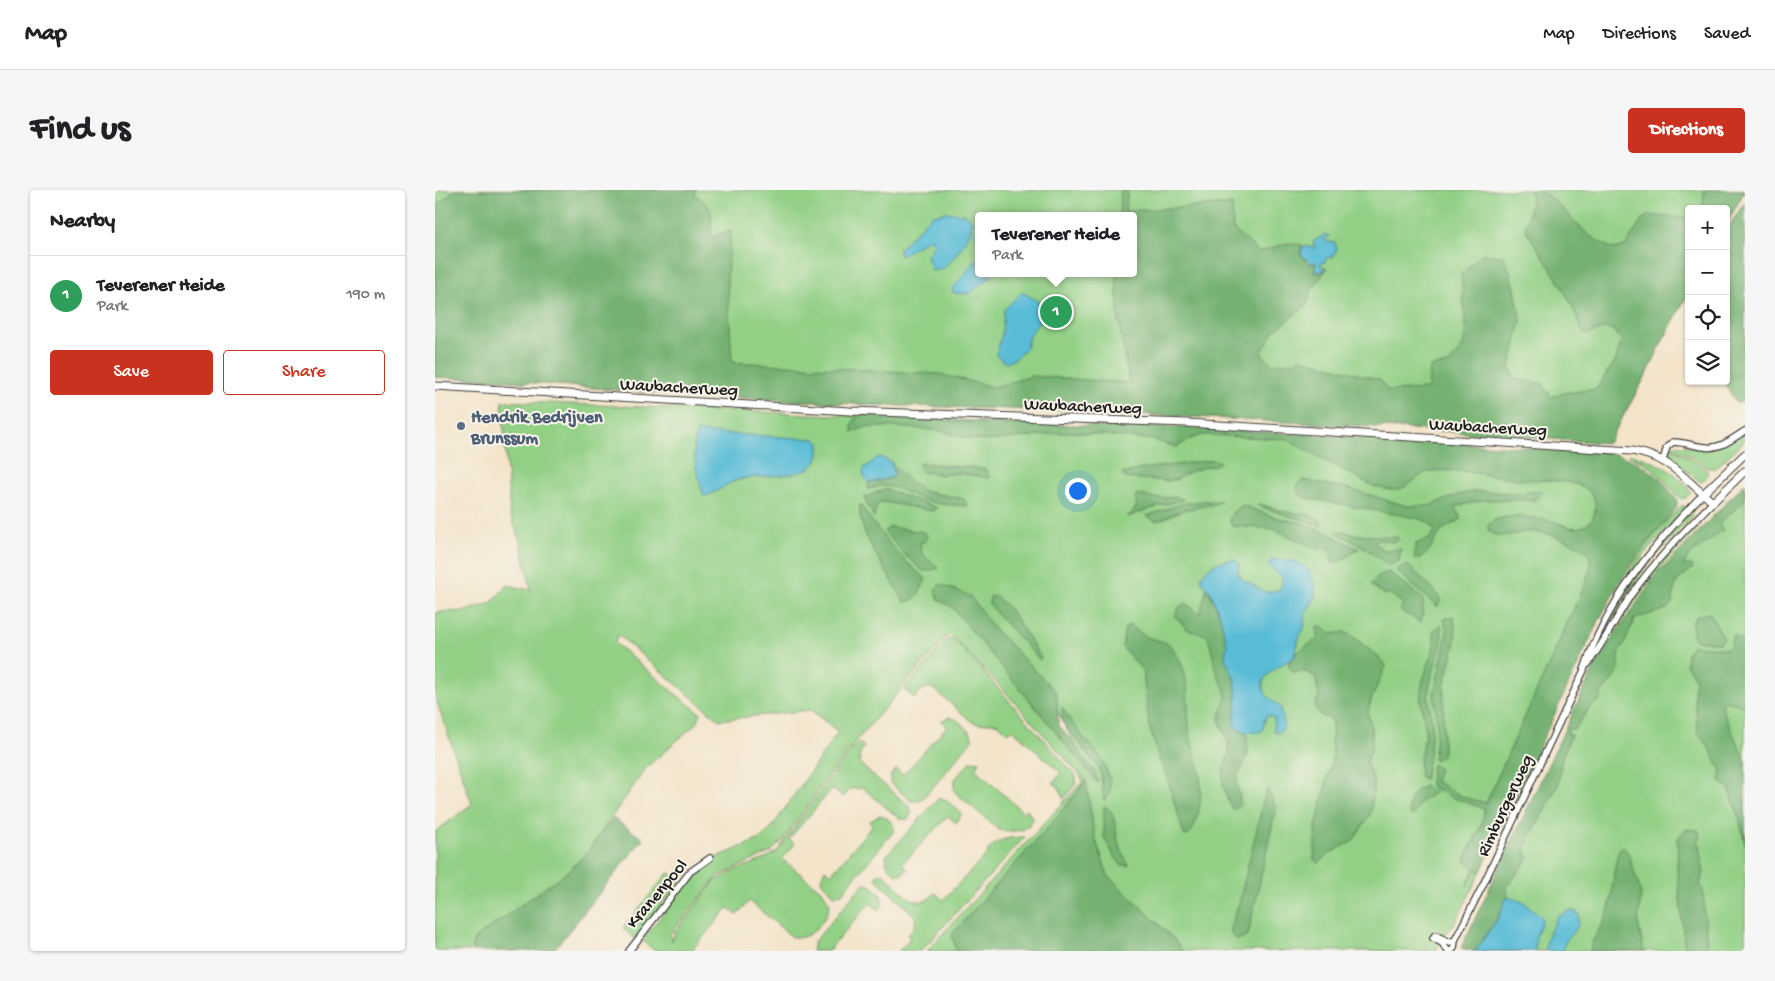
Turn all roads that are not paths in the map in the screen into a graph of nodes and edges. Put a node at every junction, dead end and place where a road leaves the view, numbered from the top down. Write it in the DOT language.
graph roads {
  1 [pos="435,386"];
  2 [pos="1745,430"];
  3 [pos="1745,454"];
  4 [pos="1663,460"];
  5 [pos="1745,471"];
  6 [pos="1703,494"];
  7 [pos="1713,502"];
  8 [pos="1584,670"];
  9 [pos="710,858"];
  10 [pos="1455,940"];
  11 [pos="629,951"];
  12 [pos="1449,951"];
  1 -- 4 [label="street, Waubacherweg"];
  2 -- 4 [label="street"];
  3 -- 6 [label="street"];
  4 -- 6 [label="street, Waubacherweg"];
  5 -- 7 [label="street"];
  6 -- 7 [label="street, Waubacherweg"];
  6 -- 8 [label="street, Rimburgerweg"];
  7 -- 8 [label="street, Rimburgerweg"];
  8 -- 10 [label="street, Rimburgerweg"];
  9 -- 11 [label="street, Kranenpool"];
  10 -- 12 [label="street, Rimburgerweg"];
  10 -- 12 [label="street"];
}
